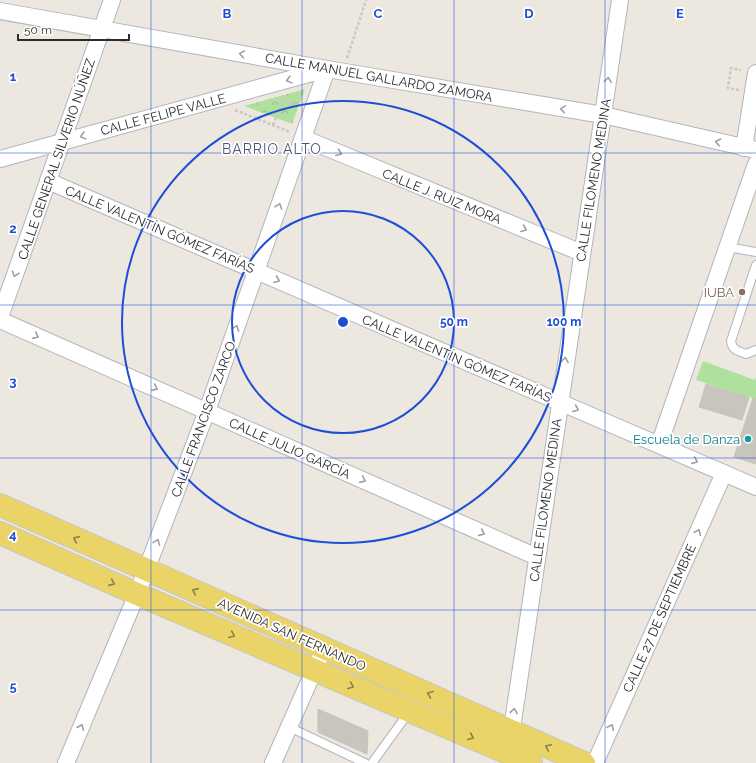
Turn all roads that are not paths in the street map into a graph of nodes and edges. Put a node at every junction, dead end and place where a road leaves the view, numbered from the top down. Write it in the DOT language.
graph roads {
  1 [pos="112,0"];
  2 [pos="620,0"];
  3 [pos="0,11"];
  4 [pos="102,28"];
  5 [pos="327,70"];
  6 [pos="756,73"];
  7 [pos="603,115"];
  8 [pos="303,138"];
  9 [pos="61,142"];
  10 [pos="750,149"];
  11 [pos="0,159"];
  12 [pos="756,164"];
  13 [pos="48,181"];
  14 [pos="728,248"];
  15 [pos="756,252"];
  16 [pos="582,253"];
  17 [pos="756,264"];
  18 [pos="257,271"];
  19 [pos="0,319"];
  20 [pos="756,350"];
  21 [pos="559,402"];
  22 [pos="207,411"];
  23 [pos="659,445"];
  24 [pos="724,474"];
  25 [pos="756,487"];
  26 [pos="0,505"];
  27 [pos="0,533"];
  28 [pos="537,557"];
  29 [pos="146,570"];
  30 [pos="137,594"];
  31 [pos="324,648"];
  32 [pos="314,670"];
  33 [pos="409,711"];
  34 [pos="289,727"];
  35 [pos="511,730"];
  36 [pos="507,758"];
  37 [pos="66,763"];
  38 [pos="273,763"];
  39 [pos="365,763"];
  40 [pos="372,763"];
  41 [pos="531,763"];
  42 [pos="584,763"];
  43 [pos="595,763"];
  1 -- 4 [label="street, CALLE GENERAL SILVERIO NÚÑEZ"];
  7 -- 2 [label="street, CALLE FILOMENO MEDINA, one-way"];
  3 -- 4 [label="street, CALLE MANUEL GALLARDO ZAMORA"];
  5 -- 4 [label="street, CALLE MANUEL GALLARDO ZAMORA, one-way"];
  4 -- 9 [label="street, CALLE GENERAL SILVERIO NÚÑEZ"];
  7 -- 5 [label="street, CALLE MANUEL GALLARDO ZAMORA, one-way"];
  5 -- 8 [label="street, CALLE FRANCISCO ZARCO"];
  5 -- 9 [label="street, CALLE FELIPE VALLE, one-way"];
  6 -- 10 [label="street"];
  10 -- 7 [label="street, CALLE MANUEL GALLARDO ZAMORA, one-way"];
  7 -- 16 [label="street, CALLE FILOMENO MEDINA"];
  8 -- 16 [label="street, CALLE J. RUIZ MORA, one-way"];
  18 -- 8 [label="street, CALLE FRANCISCO ZARCO, one-way"];
  9 -- 11 [label="street, CALLE FELIPE VALLE"];
  9 -- 13 [label="street, CALLE GENERAL SILVERIO NÚÑEZ"];
  12 -- 14 [label="street"];
  13 -- 18 [label="street, CALLE VALENTÍN GÓMEZ FARÍAS"];
  13 -- 19 [label="street, CALLE GENERAL SILVERIO NÚÑEZ, one-way"];
  14 -- 15 [label="lane"];
  14 -- 23 [label="street"];
  21 -- 16 [label="street, CALLE FILOMENO MEDINA, one-way"];
  17 -- 20 [label="lane"];
  18 -- 21 [label="street, CALLE VALENTÍN GÓMEZ FARÍAS, one-way"];
  22 -- 18 [label="street, CALLE FRANCISCO ZARCO, one-way"];
  19 -- 22 [label="street, CALLE JULIO GARCÍA, one-way"];
  21 -- 23 [label="street, CALLE VALENTÍN GÓMEZ FARÍAS, one-way"];
  21 -- 28 [label="street, CALLE FILOMENO MEDINA"];
  22 -- 28 [label="street, CALLE JULIO GARCÍA, one-way"];
  29 -- 22 [label="street, CALLE FRANCISCO ZARCO, one-way"];
  23 -- 24 [label="street, CALLE VALENTÍN GÓMEZ FARÍAS, one-way"];
  24 -- 25 [label="street, CALLE VALENTÍN GÓMEZ FARÍAS"];
  43 -- 24 [label="street, CALLE 27 DE SEPTIEMBRE, one-way"];
  29 -- 26 [label="main road, AVENIDA SAN FERNANDO, one-way"];
  27 -- 30 [label="main road, AVENIDA SAN FERNANDO, one-way"];
  35 -- 28 [label="street, CALLE FILOMENO MEDINA, one-way"];
  29 -- 30 [label="street, CALLE FRANCISCO ZARCO"];
  31 -- 29 [label="main road, AVENIDA SAN FERNANDO, one-way"];
  30 -- 32 [label="main road, AVENIDA SAN FERNANDO, one-way"];
  37 -- 30 [label="street, CALLE FRANCISCO ZARCO, one-way"];
  31 -- 32 [label="street"];
  35 -- 31 [label="main road, AVENIDA SAN FERNANDO, one-way"];
  32 -- 33 [label="main road, AVENIDA SAN FERNANDO, one-way"];
  32 -- 34 [label="street"];
  33 -- 36 [label="main road, AVENIDA SAN FERNANDO, one-way"];
  33 -- 40 [label="lane"];
  34 -- 38 [label="street"];
  34 -- 39 [label="lane"];
  35 -- 36 [label="street, CALLE FILOMENO MEDINA"];
  42 -- 35 [label="main road, AVENIDA SAN FERNANDO, one-way"];
  36 -- 41 [label="main road, AVENIDA SAN FERNANDO"];
}
